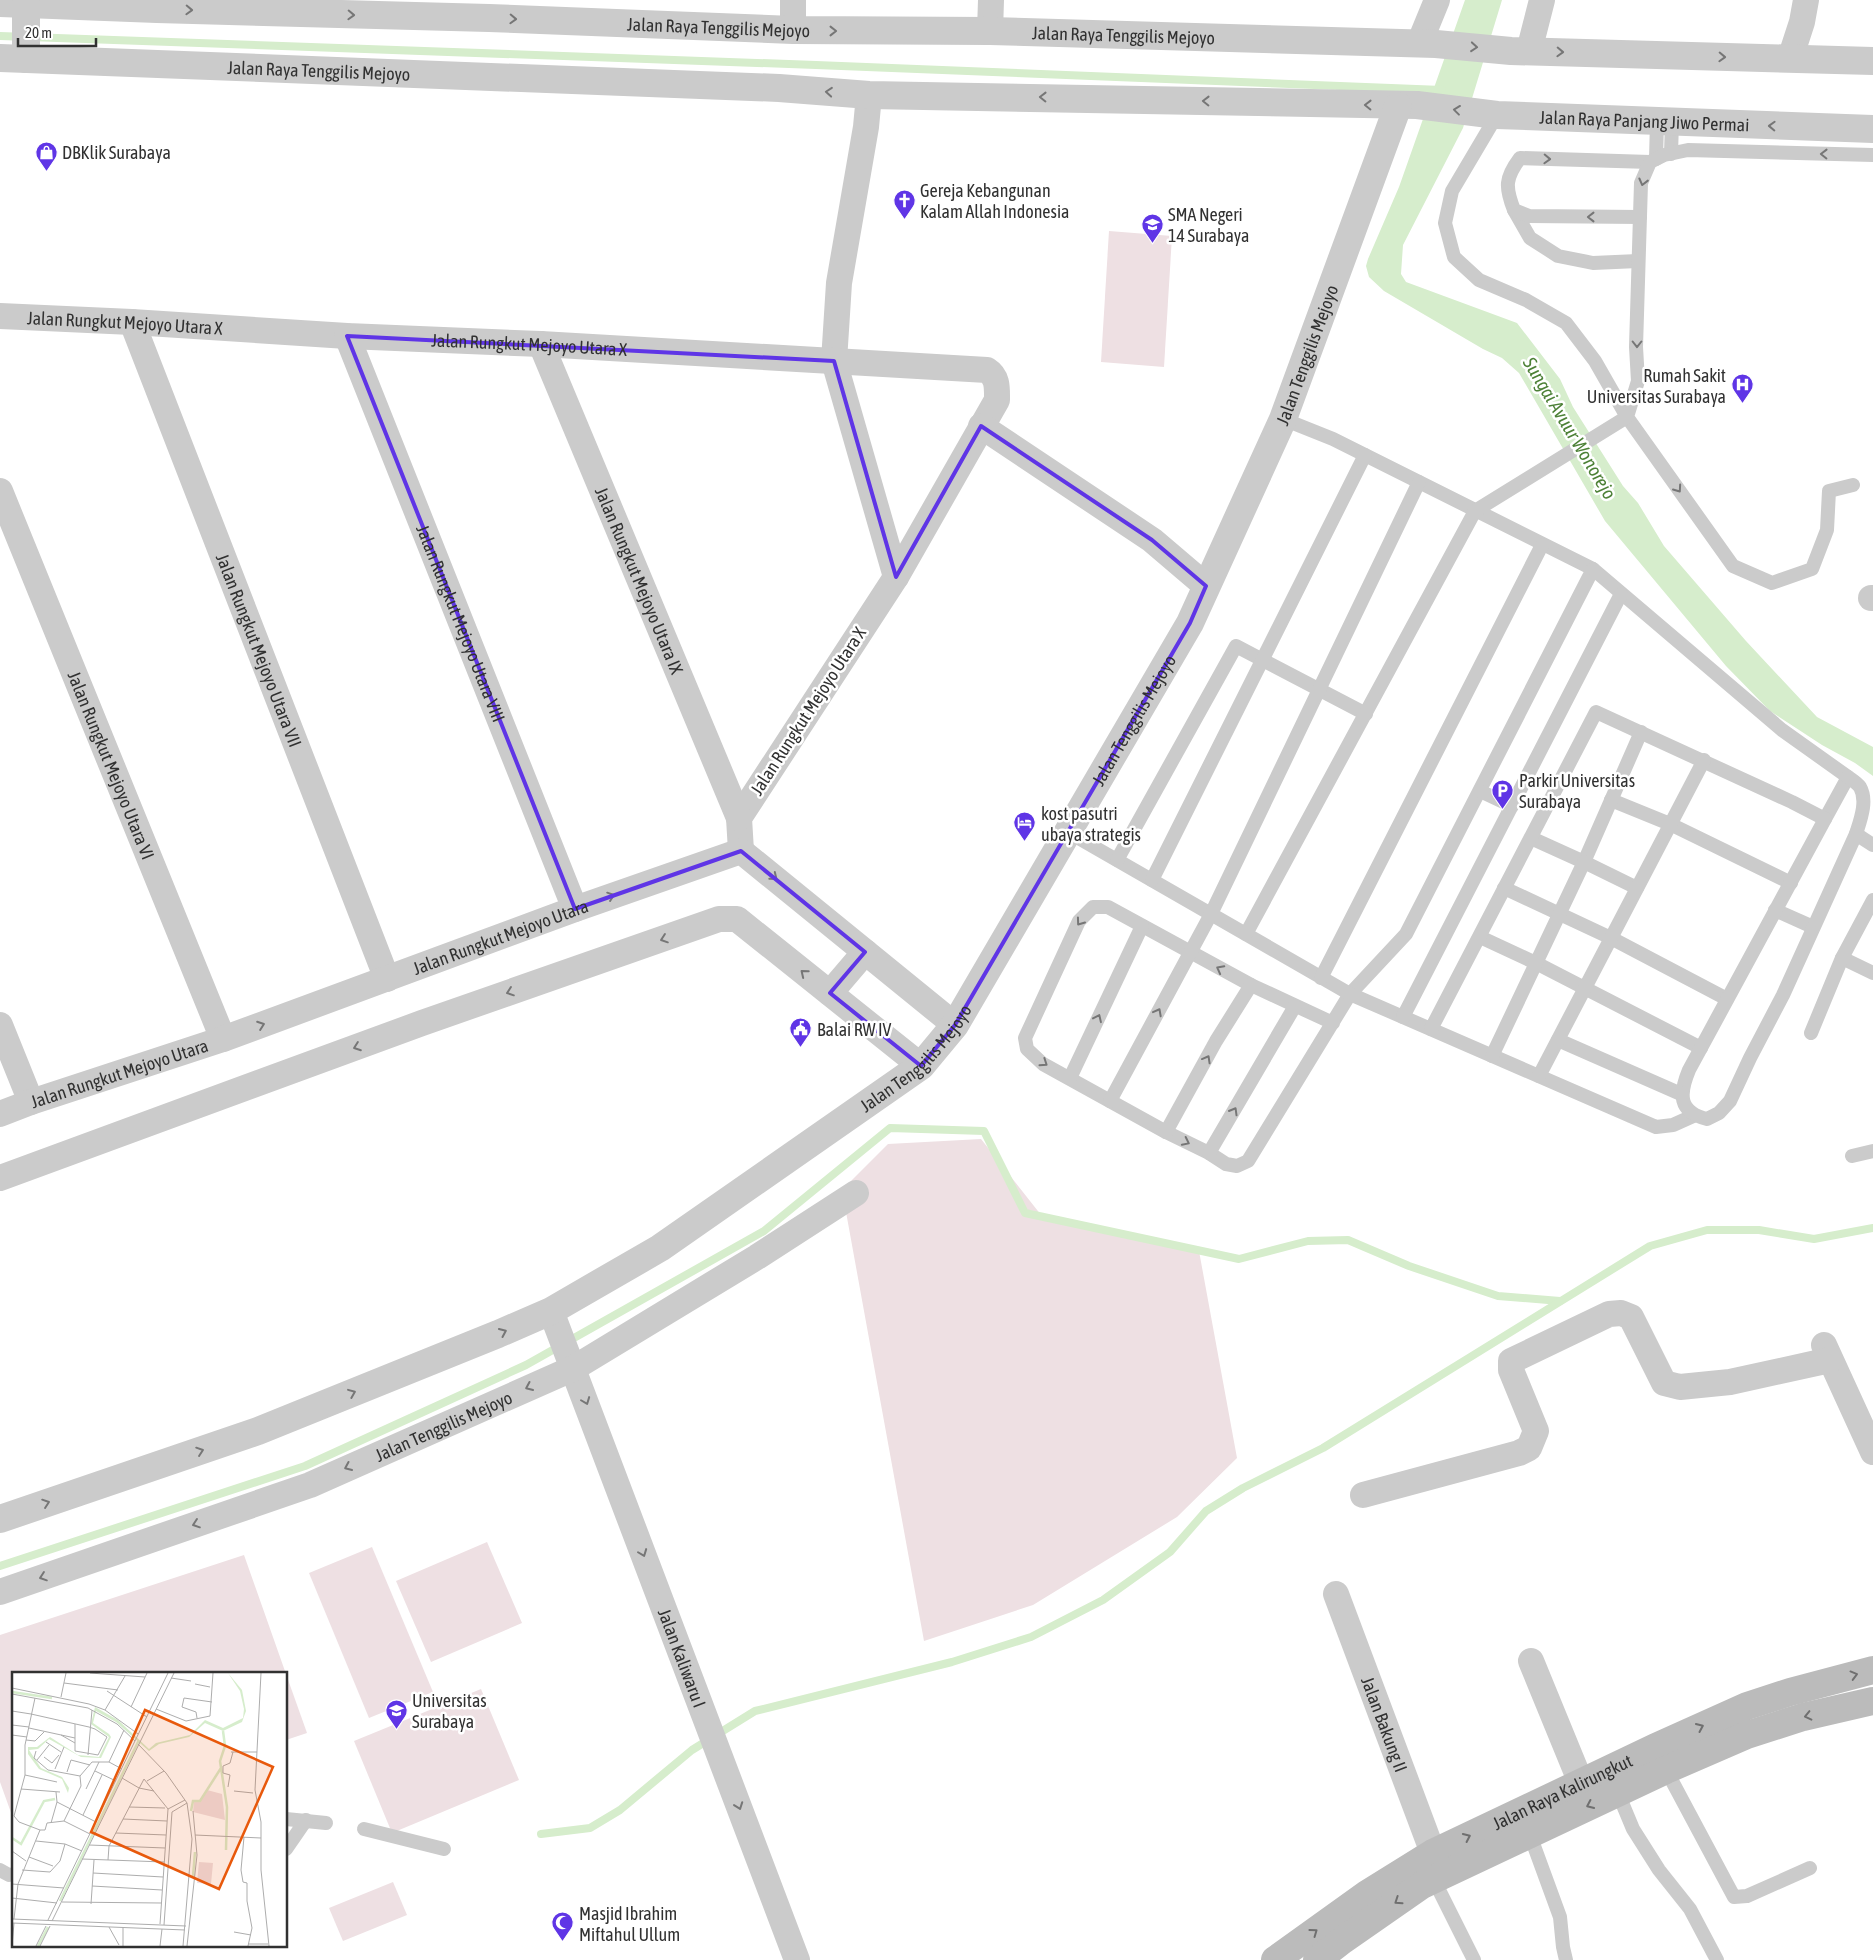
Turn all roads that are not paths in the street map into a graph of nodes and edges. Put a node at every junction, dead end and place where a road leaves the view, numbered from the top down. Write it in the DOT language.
graph roads {
  1 [pos="793,0"];
  2 [pos="991,0"];
  3 [pos="1437,0"];
  4 [pos="1542,0"];
  5 [pos="1806,0"];
  6 [pos="158,5"];
  7 [pos="17,7"];
  8 [pos="793,30"];
  9 [pos="990,31"];
  10 [pos="1427,44"];
  11 [pos="1520,51"];
  12 [pos="17,55"];
  13 [pos="1790,58"];
  14 [pos="1873,61"];
  15 [pos="869,95"];
  16 [pos="1408,106"];
  17 [pos="1496,115"];
  18 [pos="1664,122"];
  19 [pos="1873,130"];
  20 [pos="1671,154"];
  21 [pos="1873,155"];
  22 [pos="1653,161"];
  23 [pos="1514,210"];
  24 [pos="1640,217"];
  25 [pos="1638,262"];
  26 [pos="0,316"];
  27 [pos="132,322"];
  28 [pos="347,336"];
  29 [pos="541,344"];
  30 [pos="834,361"];
  31 [pos="1628,417"];
  32 [pos="1283,419"];
  33 [pos="982,426"];
  34 [pos="1365,455"];
  35 [pos="1419,482"];
  36 [pos="1853,485"];
  37 [pos="0,491"];
  38 [pos="1476,511"];
  39 [pos="1542,545"];
  40 [pos="1592,570"];
  41 [pos="896,577"];
  42 [pos="1206,586"];
  43 [pos="1621,594"];
  44 [pos="1262,660"];
  45 [pos="1319,689"];
  46 [pos="1366,714"];
  47 [pos="1641,732"];
  48 [pos="1704,760"];
  49 [pos="1848,777"];
  50 [pos="1480,791"];
  51 [pos="1611,800"];
  52 [pos="1512,806"];
  53 [pos="739,818"];
  54 [pos="1825,819"];
  55 [pos="1670,824"];
  56 [pos="1068,832"];
  57 [pos="1856,834"];
  58 [pos="1531,838"];
  59 [pos="1873,845"];
  60 [pos="742,851"];
  61 [pos="1117,860"];
  62 [pos="1584,862"];
  63 [pos="1152,880"];
  64 [pos="1791,882"];
  65 [pos="1504,888"];
  66 [pos="1637,888"];
  67 [pos="1873,900"];
  68 [pos="574,909"];
  69 [pos="1776,910"];
  70 [pos="1210,914"];
  71 [pos="1559,914"];
  72 [pos="1142,926"];
  73 [pos="1813,927"];
  74 [pos="1246,934"];
  75 [pos="1480,937"];
  76 [pos="1611,938"];
  77 [pos="865,952"];
  78 [pos="1190,953"];
  79 [pos="1842,958"];
  80 [pos="1536,963"];
  81 [pos="1873,973"];
  82 [pos="1321,978"];
  83 [pos="387,979"];
  84 [pos="1251,985"];
  85 [pos="1584,989"];
  86 [pos="830,993"];
  87 [pos="1350,994"];
  88 [pos="1727,1000"];
  89 [pos="1295,1006"];
  90 [pos="1403,1017"];
  91 [pos="1333,1023"];
  92 [pos="0,1025"];
  93 [pos="955,1025"];
  94 [pos="1431,1030"];
  95 [pos="1811,1033"];
  96 [pos="223,1038"];
  97 [pos="1558,1040"];
  98 [pos="1701,1048"];
  99 [pos="1492,1056"];
  100 [pos="921,1066"];
  101 [pos="1539,1076"];
  102 [pos="1070,1078"];
  103 [pos="1681,1094"];
  104 [pos="1110,1101"];
  105 [pos="30,1102"];
  106 [pos="0,1114"];
  107 [pos="1693,1116"];
  108 [pos="1166,1132"];
  109 [pos="1873,1151"];
  110 [pos="1209,1153"];
  111 [pos="1852,1156"];
  112 [pos="0,1178"];
  113 [pos="856,1193"];
  114 [pos="553,1317"];
  115 [pos="571,1361"];
  116 [pos="1873,1452"];
  117 [pos="1363,1495"];
  118 [pos="0,1519"];
  119 [pos="0,1592"];
  120 [pos="1336,1594"];
  121 [pos="1531,1661"];
  122 [pos="1873,1670"];
  123 [pos="1873,1701"];
  124 [pos="1661,1758"];
  125 [pos="1581,1783"];
  126 [pos="1618,1793"];
  127 [pos="288,1819"];
  128 [pos="306,1820"];
  129 [pos="326,1823"];
  130 [pos="364,1829"];
  131 [pos="1530,1835"];
  132 [pos="288,1846"];
  133 [pos="444,1849"];
  134 [pos="1433,1853"];
  135 [pos="1810,1868"];
  136 [pos="0,1870"];
  137 [pos="12,1874"];
  138 [pos="1434,1880"];
  139 [pos="797,1960"];
  140 [pos="1275,1960"];
  141 [pos="1317,1960"];
  142 [pos="1474,1960"];
  143 [pos="1566,1960"];
  144 [pos="1717,1960"];
  1 -- 8 [label="street"];
  2 -- 9 [label="street"];
  3 -- 10 [label="street"];
  4 -- 11 [label="street"];
  5 -- 13 [label="street"];
  6 -- 7 [label="street, Jalan Raya Tenggilis Mejoyo"];
  6 -- 8 [label="street, Jalan Raya Tenggilis Mejoyo, one-way"];
  7 -- 12 [label="street"];
  8 -- 9 [label="street, Jalan Raya Tenggilis Mejoyo, one-way"];
  9 -- 10 [label="street, Jalan Raya Tenggilis Mejoyo"];
  10 -- 11 [label="street, one-way"];
  11 -- 13 [label="street, one-way"];
  15 -- 12 [label="street, Jalan Raya Tenggilis Mejoyo, one-way"];
  13 -- 14 [label="street"];
  16 -- 15 [label="street, Jalan Raya Tenggilis Mejoyo, one-way"];
  15 -- 30 [label="street"];
  17 -- 16 [label="street, Jalan Raya Panjang Jiwo Permai, one-way"];
  16 -- 32 [label="street, Jalan Tenggilis Mejoyo"];
  17 -- 18 [label="street, Jalan Raya Panjang Jiwo Permai"];
  17 -- 31 [label="lane"];
  19 -- 18 [label="street, Jalan Raya Panjang Jiwo Permai, one-way"];
  18 -- 20 [label="lane"];
  18 -- 22 [label="lane"];
  21 -- 20 [label="lane, one-way"];
  20 -- 22 [label="lane"];
  23 -- 22 [label="lane, one-way"];
  22 -- 24 [label="lane, one-way"];
  24 -- 23 [label="lane, one-way"];
  23 -- 25 [label="lane"];
  24 -- 25 [label="lane"];
  25 -- 31 [label="lane, one-way"];
  26 -- 27 [label="street, Jalan Rungkut Mejoyo Utara X"];
  27 -- 28 [label="street, Jalan Rungkut Mejoyo Utara X"];
  27 -- 83 [label="street, Jalan Rungkut Mejoyo Utara VII"];
  28 -- 29 [label="street, Jalan Rungkut Mejoyo Utara X"];
  28 -- 68 [label="street, Jalan Rungkut Mejoyo Utara VIII"];
  29 -- 30 [label="street, Jalan Rungkut Mejoyo Utara X"];
  29 -- 53 [label="street, Jalan Rungkut Mejoyo Utara IX"];
  30 -- 33 [label="street, Jalan Rungkut Mejoyo Utara X"];
  30 -- 41 [label="street"];
  31 -- 36 [label="lane, one-way"];
  31 -- 38 [label="lane"];
  32 -- 34 [label="lane"];
  32 -- 42 [label="street, Jalan Tenggilis Mejoyo"];
  33 -- 41 [label="street, Jalan Rungkut Mejoyo Utara X"];
  33 -- 42 [label="street"];
  34 -- 35 [label="lane"];
  34 -- 44 [label="lane"];
  35 -- 38 [label="lane"];
  35 -- 45 [label="lane"];
  37 -- 96 [label="street, Jalan Rungkut Mejoyo Utara VI"];
  38 -- 39 [label="lane"];
  38 -- 46 [label="lane"];
  39 -- 40 [label="lane"];
  39 -- 82 [label="lane"];
  40 -- 43 [label="lane"];
  40 -- 50 [label="lane"];
  41 -- 53 [label="street, Jalan Rungkut Mejoyo Utara X"];
  42 -- 56 [label="street, Jalan Tenggilis Mejoyo"];
  43 -- 49 [label="lane"];
  43 -- 52 [label="lane"];
  44 -- 45 [label="lane"];
  44 -- 61 [label="lane"];
  44 -- 63 [label="lane"];
  45 -- 46 [label="lane"];
  45 -- 70 [label="lane"];
  46 -- 74 [label="lane"];
  47 -- 48 [label="lane"];
  47 -- 51 [label="lane"];
  47 -- 58 [label="lane"];
  48 -- 54 [label="lane"];
  48 -- 55 [label="lane"];
  49 -- 54 [label="lane"];
  49 -- 57 [label="lane"];
  50 -- 52 [label="lane"];
  50 -- 87 [label="lane"];
  51 -- 55 [label="lane"];
  51 -- 62 [label="lane"];
  52 -- 90 [label="lane"];
  53 -- 60 [label="street"];
  54 -- 64 [label="lane"];
  55 -- 64 [label="lane"];
  55 -- 66 [label="lane"];
  56 -- 61 [label="lane"];
  56 -- 93 [label="street, Jalan Tenggilis Mejoyo"];
  57 -- 59 [label="lane"];
  57 -- 73 [label="lane"];
  58 -- 62 [label="lane"];
  58 -- 65 [label="lane"];
  68 -- 60 [label="street, Jalan Rungkut Mejoyo Utara, one-way"];
  60 -- 77 [label="street, one-way"];
  61 -- 63 [label="lane"];
  62 -- 66 [label="lane"];
  62 -- 71 [label="lane"];
  63 -- 70 [label="lane"];
  64 -- 69 [label="lane"];
  65 -- 71 [label="lane"];
  65 -- 75 [label="lane"];
  66 -- 76 [label="lane"];
  67 -- 79 [label="lane"];
  68 -- 83 [label="street, Jalan Rungkut Mejoyo Utara"];
  69 -- 73 [label="lane"];
  69 -- 88 [label="lane"];
  70 -- 74 [label="lane"];
  70 -- 78 [label="lane"];
  71 -- 76 [label="lane"];
  71 -- 80 [label="lane"];
  72 -- 78 [label="lane"];
  102 -- 72 [label="lane, one-way"];
  72 -- 102 [label="lane, one-way"];
  73 -- 107 [label="lane"];
  74 -- 82 [label="lane"];
  75 -- 80 [label="lane"];
  75 -- 94 [label="lane"];
  76 -- 85 [label="lane"];
  76 -- 88 [label="lane"];
  77 -- 86 [label="street"];
  77 -- 93 [label="street"];
  84 -- 78 [label="lane, one-way"];
  104 -- 78 [label="lane, one-way"];
  79 -- 81 [label="lane"];
  79 -- 95 [label="lane"];
  80 -- 85 [label="lane"];
  80 -- 99 [label="lane"];
  82 -- 87 [label="lane"];
  96 -- 83 [label="street, Jalan Rungkut Mejoyo Utara, one-way"];
  84 -- 89 [label="lane"];
  108 -- 84 [label="lane, one-way"];
  85 -- 97 [label="lane"];
  85 -- 98 [label="lane"];
  86 -- 100 [label="street"];
  86 -- 112 [label="street, one-way"];
  87 -- 90 [label="lane"];
  87 -- 91 [label="lane"];
  88 -- 98 [label="lane"];
  89 -- 91 [label="lane"];
  110 -- 89 [label="lane, one-way"];
  90 -- 94 [label="lane"];
  91 -- 110 [label="lane"];
  92 -- 105 [label="street"];
  93 -- 100 [label="street, Jalan Tenggilis Mejoyo"];
  94 -- 99 [label="lane"];
  96 -- 105 [label="street, Jalan Rungkut Mejoyo Utara"];
  97 -- 101 [label="lane"];
  97 -- 103 [label="lane"];
  98 -- 103 [label="lane"];
  99 -- 101 [label="lane"];
  100 -- 114 [label="street, Jalan Tenggilis Mejoyo"];
  101 -- 107 [label="lane"];
  102 -- 104 [label="lane"];
  103 -- 107 [label="lane"];
  104 -- 108 [label="lane"];
  105 -- 106 [label="street, Jalan Rungkut Mejoyo Utara"];
  108 -- 110 [label="lane, one-way"];
  109 -- 111 [label="lane"];
  113 -- 115 [label="street, Jalan Tenggilis Mejoyo"];
  114 -- 115 [label="street"];
  118 -- 114 [label="street, Jalan Tenggilis Mejoyo, one-way"];
  115 -- 119 [label="street, Jalan Tenggilis Mejoyo, one-way"];
  115 -- 139 [label="street, Jalan Kaliwaru I, one-way"];
  116 -- 117 [label="street"];
  120 -- 134 [label="street, Jalan Bakung II"];
  121 -- 125 [label="street"];
  124 -- 122 [label="main road, Jalan Raya Kalirungkut, one-way"];
  123 -- 124 [label="main road, Jalan Raya Kalirungkut, one-way"];
  124 -- 125 [label="main road, Jalan Raya Kalirungkut"];
  124 -- 126 [label="main road, Jalan Raya Kalirungkut"];
  124 -- 135 [label="lane"];
  134 -- 125 [label="main road, Jalan Raya Kalirungkut, one-way"];
  126 -- 131 [label="main road, Jalan Raya Kalirungkut, one-way"];
  126 -- 144 [label="lane"];
  127 -- 128 [label="lane"];
  128 -- 129 [label="lane"];
  128 -- 132 [label="lane"];
  130 -- 133 [label="lane"];
  131 -- 138 [label="main road, Jalan Raya Kalirungkut"];
  131 -- 143 [label="lane"];
  140 -- 134 [label="main road, Jalan Raya Kalirungkut, one-way"];
  136 -- 137 [label="lane"];
  138 -- 141 [label="main road, Jalan Raya Kalirungkut, one-way"];
  138 -- 142 [label="lane"];
}
